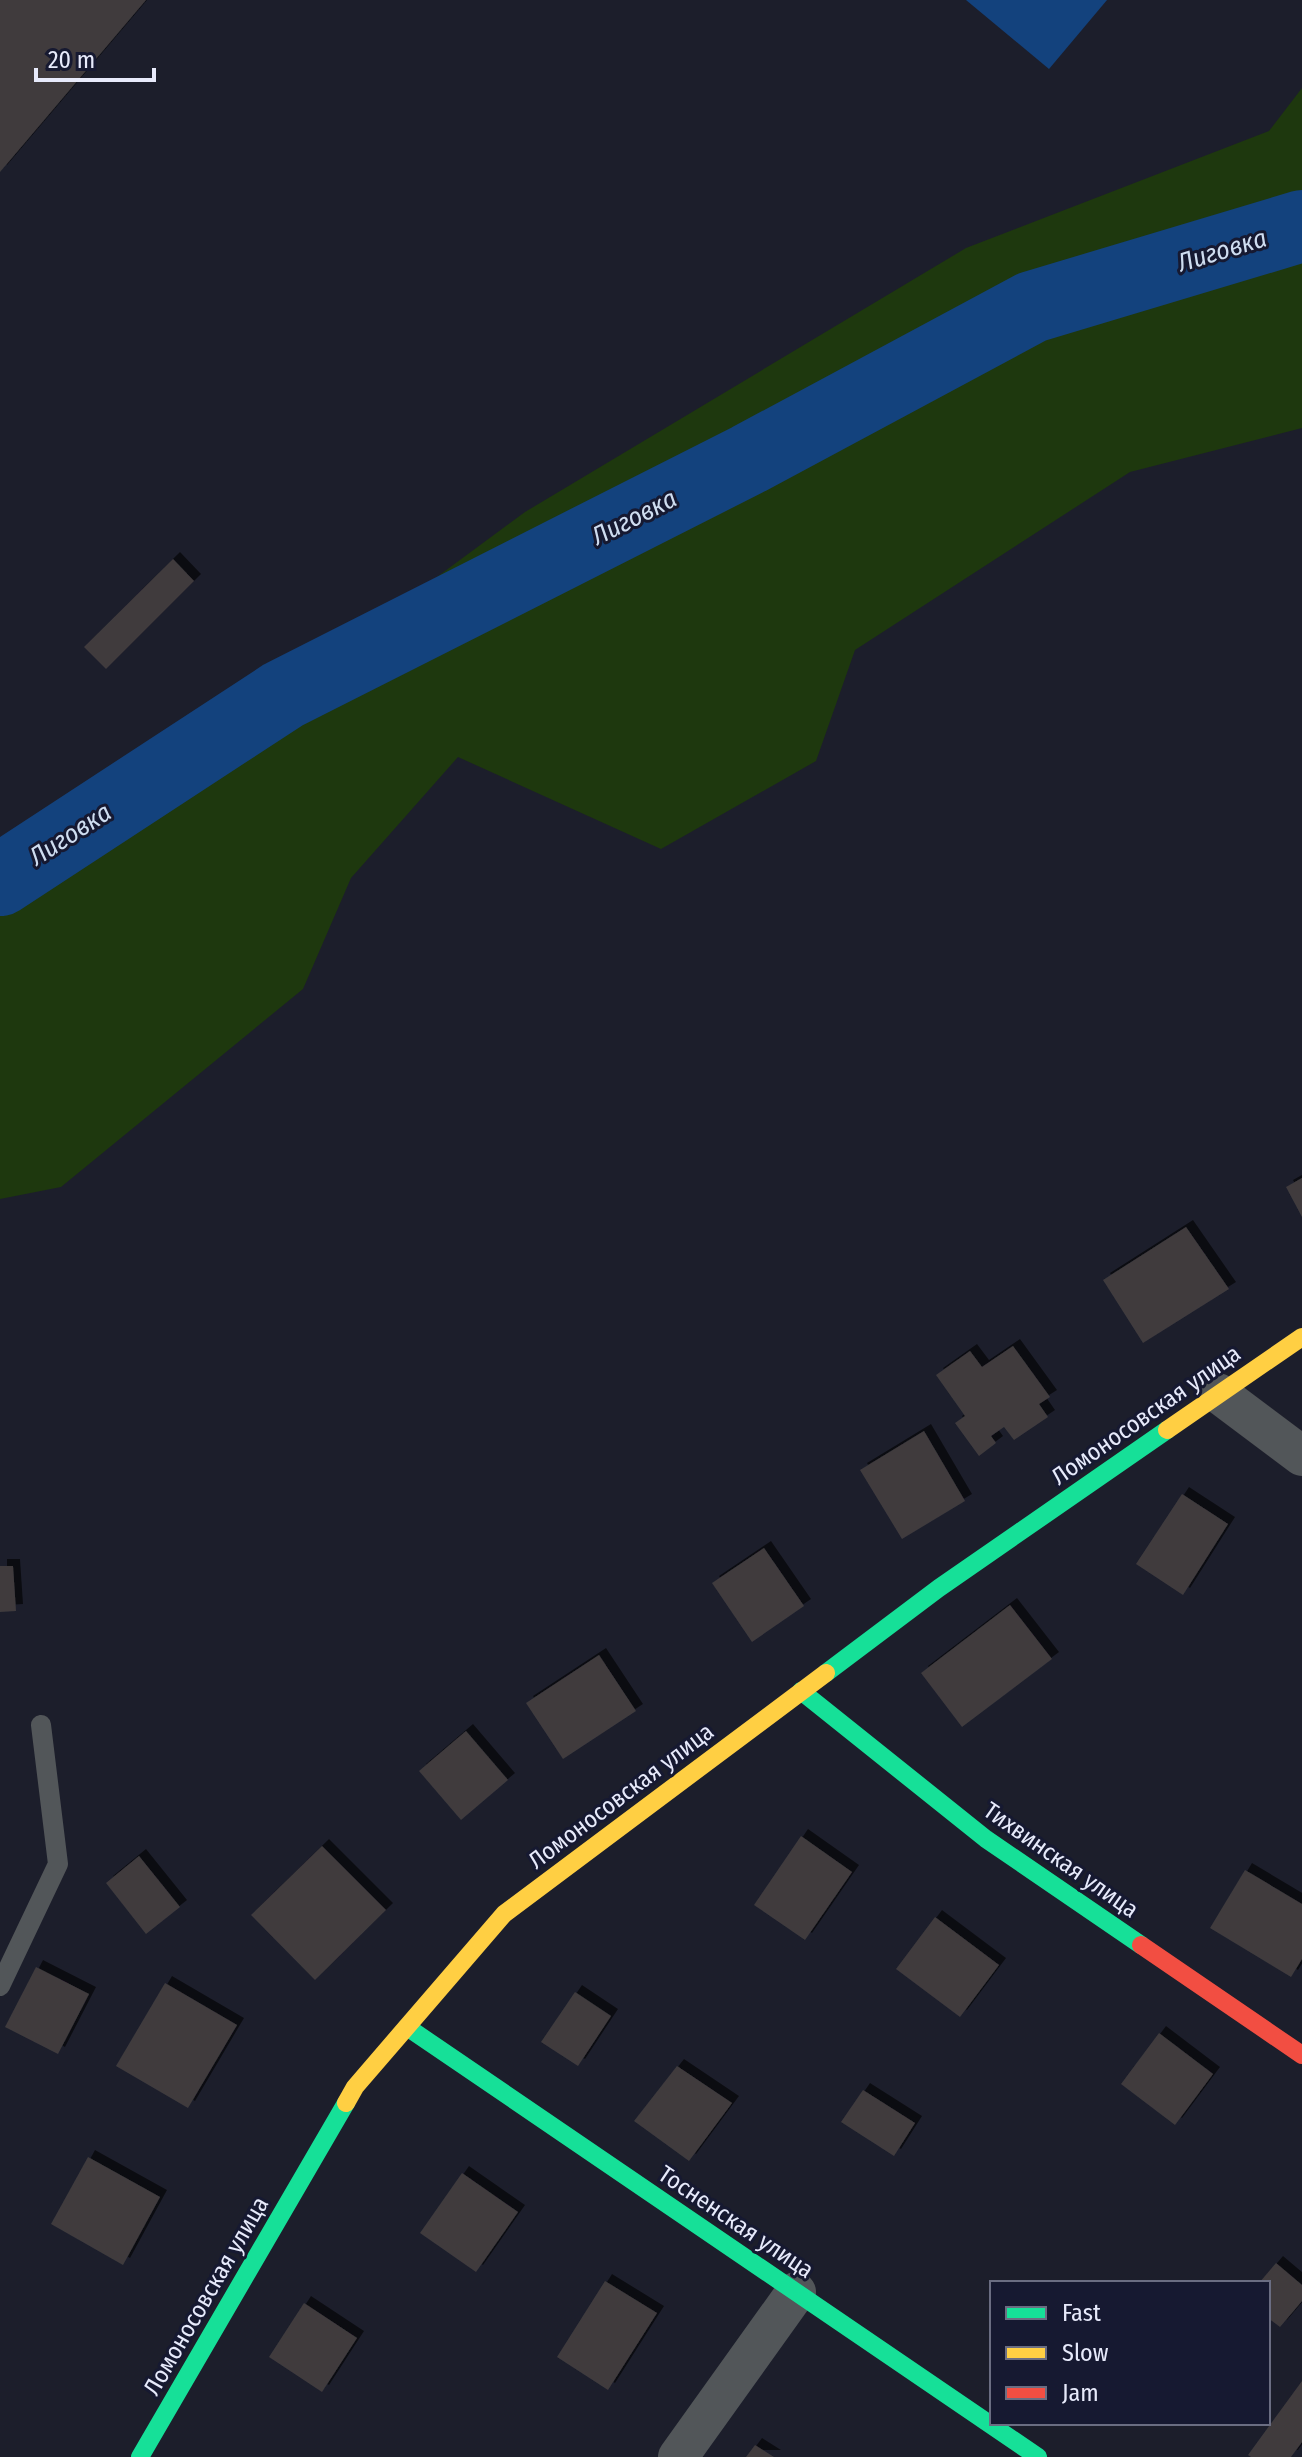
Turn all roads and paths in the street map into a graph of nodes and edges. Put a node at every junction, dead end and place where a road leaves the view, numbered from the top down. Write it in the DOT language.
graph roads {
  1 [pos="1302,1337"];
  2 [pos="1218,1393"];
  3 [pos="1302,1456"];
  4 [pos="801,1691"];
  5 [pos="41,1725"];
  6 [pos="0,1986"];
  7 [pos="407,2027"];
  8 [pos="1302,2055"];
  9 [pos="796,2292"];
  10 [pos="990,2424"];
  11 [pos="991,2425"];
  12 [pos="140,2457"];
  13 [pos="678,2457"];
  14 [pos="1038,2457"];
  1 -- 2 [label="street, Ломоносовская улица"];
  2 -- 3 [label="street"];
  2 -- 4 [label="street, Ломоносовская улица"];
  4 -- 7 [label="street, Ломоносовская улица"];
  4 -- 8 [label="street, Тихвинская улица"];
  5 -- 6 [label="lane"];
  7 -- 9 [label="street, Тосненская улица"];
  7 -- 12 [label="street, Ломоносовская улица"];
  9 -- 10 [label="street, Тосненская улица"];
  9 -- 13 [label="street"];
  11 -- 14 [label="street, Тосненская улица"];
}
